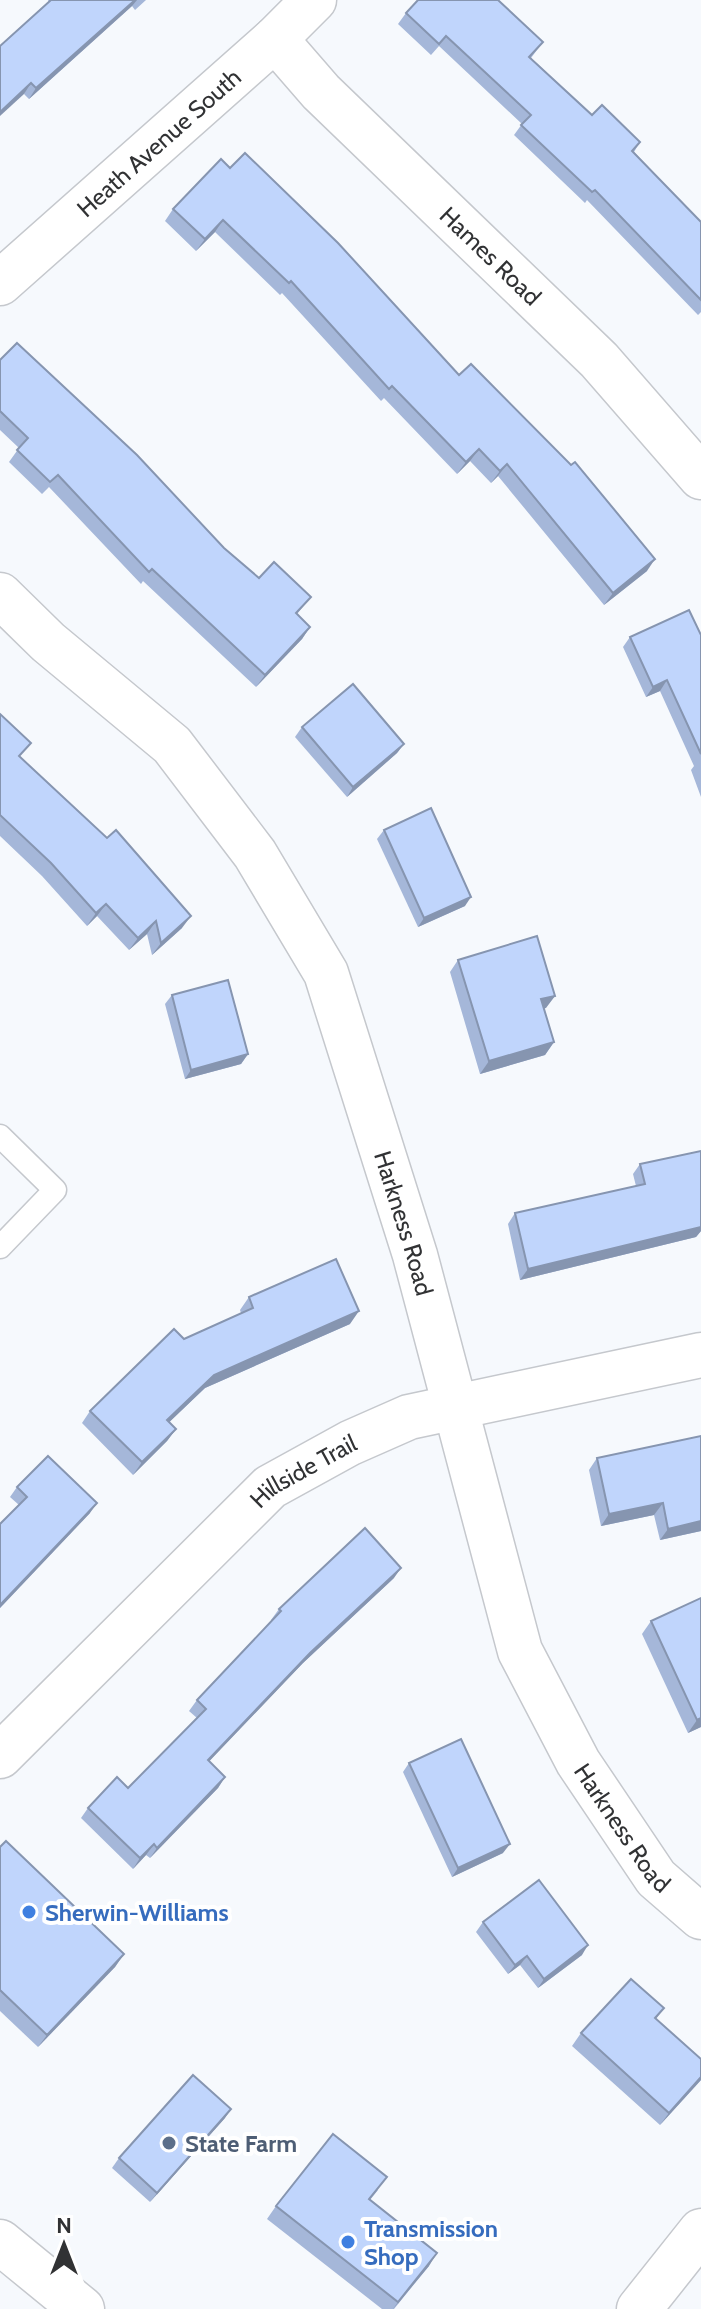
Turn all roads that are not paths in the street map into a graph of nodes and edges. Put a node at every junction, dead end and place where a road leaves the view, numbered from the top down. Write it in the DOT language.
graph roads {
  1 [pos="314,0"];
  2 [pos="275,39"];
  3 [pos="0,283"];
  4 [pos="701,477"];
  5 [pos="0,595"];
  6 [pos="0,1136"];
  7 [pos="0,1247"];
  8 [pos="701,1355"];
  9 [pos="453,1407"];
  10 [pos="0,1756"];
  11 [pos="701,1917"];
  12 [pos="701,2231"];
  13 [pos="0,2242"];
  14 [pos="82,2309"];
  15 [pos="639,2309"];
  1 -- 2 [label="street, Heath Avenue South"];
  2 -- 3 [label="street, Heath Avenue South"];
  2 -- 4 [label="street, Hames Road"];
  5 -- 9 [label="street, Harkness Road"];
  6 -- 7 [label="lane"];
  8 -- 9 [label="street, Hillside Trail"];
  9 -- 10 [label="street, Hillside Trail"];
  9 -- 11 [label="street, Harkness Road"];
  12 -- 15 [label="street"];
  13 -- 14 [label="street"];
}
